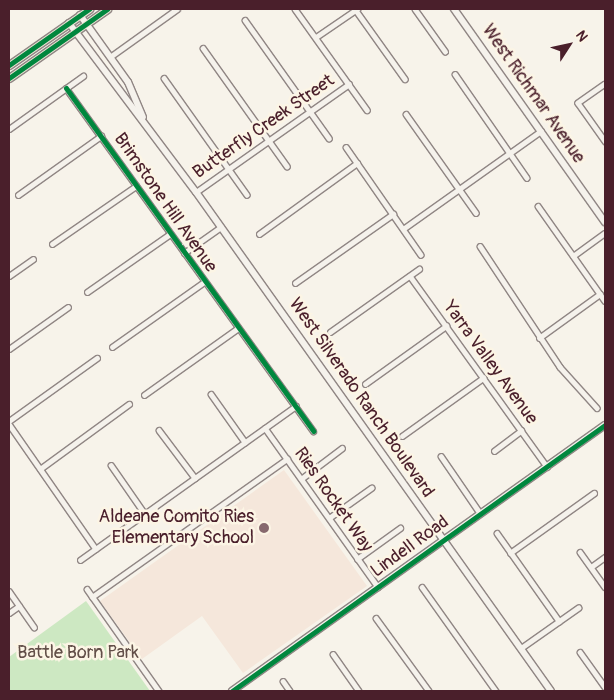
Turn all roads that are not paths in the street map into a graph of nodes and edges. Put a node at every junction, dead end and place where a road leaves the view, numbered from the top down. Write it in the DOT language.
graph roads {
  1 [pos="89,9"];
  2 [pos="107,9"];
  3 [pos="177,9"];
  4 [pos="295,9"];
  5 [pos="356,9"];
  6 [pos="415,9"];
  7 [pos="457,10"];
  8 [pos="80,16"];
  9 [pos="245,20"];
  10 [pos="69,23"];
  11 [pos="85,24"];
  12 [pos="74,31"];
  13 [pos="316,38"];
  14 [pos="204,48"];
  15 [pos="445,51"];
  16 [pos="110,57"];
  17 [pos="9,65"];
  18 [pos="455,74"];
  19 [pos="83,76"];
  20 [pos="9,78"];
  21 [pos="164,78"];
  22 [pos="405,79"];
  23 [pos="349,84"];
  24 [pos="605,84"];
  25 [pos="66,88"];
  26 [pos="367,110"];
  27 [pos="310,112"];
  28 [pos="406,114"];
  29 [pos="145,123"];
  30 [pos="9,129"];
  31 [pos="541,131"];
  32 [pos="101,136"];
  33 [pos="329,138"];
  34 [pos="269,141"];
  35 [pos="605,141"];
  36 [pos="346,147"];
  37 [pos="510,154"];
  38 [pos="357,163"];
  39 [pos="288,166"];
  40 [pos="228,169"];
  41 [pos="527,178"];
  42 [pos="136,186"];
  43 [pos="460,190"];
  44 [pos="196,192"];
  45 [pos="18,195"];
  46 [pos="247,195"];
  47 [pos="538,206"];
  48 [pos="476,213"];
  49 [pos="393,214"];
  50 [pos="605,222"];
  51 [pos="220,227"];
  52 [pos="403,229"];
  53 [pos="605,233"];
  54 [pos="170,234"];
  55 [pos="258,234"];
  56 [pos="52,244"];
  57 [pos="480,246"];
  58 [pos="184,253"];
  59 [pos="422,255"];
  60 [pos="573,256"];
  61 [pos="33,259"];
  62 [pos="419,270"];
  63 [pos="9,276"];
  64 [pos="410,276"];
  65 [pos="204,282"];
  66 [pos="295,284"];
  67 [pos="87,292"];
  68 [pos="600,294"];
  69 [pos="605,301"];
  70 [pos="68,307"];
  71 [pos="446,326"];
  72 [pos="237,329"];
  73 [pos="330,332"];
  74 [pos="539,338"];
  75 [pos="112,346"];
  76 [pos="9,348"];
  77 [pos="97,358"];
  78 [pos="483,378"];
  79 [pos="365,384"];
  80 [pos="144,394"];
  81 [pos="211,394"];
  82 [pos="129,404"];
  83 [pos="296,406"];
  84 [pos="597,408"];
  85 [pos="9,422"];
  86 [pos="605,425"];
  87 [pos="265,428"];
  88 [pos="159,430"];
  89 [pos="313,431"];
  90 [pos="521,431"];
  91 [pos="402,436"];
  92 [pos="245,442"];
  93 [pos="342,448"];
  94 [pos="494,452"];
  95 [pos="441,456"];
  96 [pos="286,459"];
  97 [pos="110,465"];
  98 [pos="547,467"];
  99 [pos="40,468"];
  100 [pos="194,478"];
  101 [pos="301,479"];
  102 [pos="371,488"];
  103 [pos="594,493"];
  104 [pos="480,513"];
  105 [pos="145,514"];
  106 [pos="329,518"];
  107 [pos="400,528"];
  108 [pos="497,533"];
  109 [pos="444,540"];
  110 [pos="96,549"];
  111 [pos="580,552"];
  112 [pos="510,553"];
  113 [pos="605,557"];
  114 [pos="357,559"];
  115 [pos="80,560"];
  116 [pos="591,567"];
  117 [pos="378,587"];
  118 [pos="422,587"];
  119 [pos="605,587"];
  120 [pos="87,589"];
  121 [pos="9,591"];
  122 [pos="92,597"];
  123 [pos="19,606"];
  124 [pos="578,608"];
  125 [pos="9,613"];
  126 [pos="376,618"];
  127 [pos="559,621"];
  128 [pos="34,627"];
  129 [pos="521,648"];
  130 [pos="580,652"];
  131 [pos="333,654"];
  132 [pos="283,681"];
  133 [pos="604,689"];
  134 [pos="549,690"];
  135 [pos="158,691"];
  136 [pos="232,691"];
  137 [pos="290,691"];
  138 [pos="359,691"];
  139 [pos="429,691"];
  140 [pos="496,691"];
  1 -- 8 [label="main road"];
  2 -- 11 [label="main road"];
  3 -- 16 [label="street"];
  4 -- 13 [label="street"];
  5 -- 13 [label="street"];
  5 -- 22 [label="street"];
  6 -- 15 [label="street"];
  7 -- 31 [label="main road, West Richmar Avenue"];
  8 -- 10 [label="main road"];
  8 -- 11 [label="main road, West Silverado Ranch Boulevard"];
  9 -- 27 [label="street"];
  10 -- 12 [label="main road, West Silverado Ranch Boulevard"];
  10 -- 17 [label="main road"];
  11 -- 12 [label="main road"];
  11 -- 16 [label="main road, West Silverado Ranch Boulevard"];
  12 -- 20 [label="main road"];
  12 -- 29 [label="main road, West Silverado Ranch Boulevard"];
  13 -- 23 [label="street"];
  14 -- 34 [label="street"];
  16 -- 29 [label="main road, West Silverado Ranch Boulevard"];
  18 -- 37 [label="street"];
  19 -- 25 [label="street"];
  21 -- 40 [label="street"];
  23 -- 26 [label="street"];
  23 -- 27 [label="street, Butterfly Creek Street"];
  24 -- 35 [label="street"];
  25 -- 30 [label="street"];
  25 -- 32 [label="street, Brimstone Hill Avenue"];
  27 -- 33 [label="street"];
  27 -- 34 [label="street, Butterfly Creek Street"];
  28 -- 43 [label="street"];
  29 -- 44 [label="main road, West Silverado Ranch Boulevard"];
  31 -- 37 [label="street"];
  31 -- 50 [label="main road, West Richmar Avenue"];
  32 -- 42 [label="street, Brimstone Hill Avenue"];
  32 -- 45 [label="street"];
  34 -- 39 [label="street"];
  34 -- 40 [label="street, Butterfly Creek Street"];
  36 -- 38 [label="street"];
  37 -- 41 [label="street"];
  37 -- 43 [label="street"];
  38 -- 49 [label="street"];
  38 -- 55 [label="street"];
  40 -- 44 [label="street, Butterfly Creek Street"];
  40 -- 46 [label="street"];
  42 -- 54 [label="street, Brimstone Hill Avenue"];
  42 -- 56 [label="street"];
  43 -- 48 [label="street"];
  43 -- 52 [label="street"];
  44 -- 51 [label="main road, West Silverado Ranch Boulevard"];
  47 -- 60 [label="street"];
  49 -- 52 [label="street"];
  49 -- 66 [label="street"];
  51 -- 58 [label="street"];
  51 -- 109 [label="main road, West Silverado Ranch Boulevard"];
  52 -- 59 [label="street"];
  53 -- 60 [label="street"];
  54 -- 58 [label="street, Brimstone Hill Avenue"];
  54 -- 67 [label="street"];
  57 -- 74 [label="street"];
  58 -- 65 [label="street, Brimstone Hill Avenue"];
  60 -- 68 [label="street"];
  61 -- 63 [label="street"];
  62 -- 64 [label="street"];
  64 -- 71 [label="street, Yarra Valley Avenue"];
  64 -- 73 [label="street"];
  65 -- 72 [label="street, Brimstone Hill Avenue"];
  65 -- 75 [label="street"];
  68 -- 69 [label="street"];
  68 -- 74 [label="street"];
  70 -- 76 [label="street"];
  71 -- 78 [label="street, Yarra Valley Avenue"];
  71 -- 79 [label="street"];
  72 -- 80 [label="street"];
  72 -- 83 [label="street, Brimstone Hill Avenue"];
  74 -- 84 [label="street"];
  77 -- 85 [label="street"];
  78 -- 90 [label="street, Yarra Valley Avenue"];
  78 -- 91 [label="street"];
  81 -- 92 [label="street"];
  82 -- 99 [label="street"];
  83 -- 87 [label="street"];
  83 -- 89 [label="street, Brimstone Hill Avenue"];
  85 -- 99 [label="street"];
  86 -- 98 [label="main road, Lindell Road"];
  87 -- 92 [label="street"];
  87 -- 96 [label="street, Ries Rocket Way"];
  88 -- 100 [label="street"];
  90 -- 94 [label="street"];
  90 -- 98 [label="street, Yarra Valley Avenue"];
  92 -- 100 [label="street"];
  93 -- 101 [label="street"];
  95 -- 104 [label="street"];
  96 -- 101 [label="street, Ries Rocket Way"];
  96 -- 122 [label="street"];
  97 -- 105 [label="street"];
  98 -- 104 [label="main road, Lindell Road"];
  99 -- 110 [label="street"];
  100 -- 105 [label="street"];
  101 -- 106 [label="street, Ries Rocket Way"];
  102 -- 106 [label="street"];
  103 -- 112 [label="street"];
  104 -- 109 [label="main road, Lindell Road"];
  105 -- 110 [label="street"];
  106 -- 114 [label="street, Ries Rocket Way"];
  107 -- 114 [label="street"];
  108 -- 112 [label="street"];
  109 -- 117 [label="main road, Lindell Road"];
  109 -- 129 [label="main road, West Silverado Ranch Boulevard"];
  110 -- 115 [label="street"];
  111 -- 116 [label="street"];
  112 -- 127 [label="street"];
  113 -- 116 [label="street"];
  114 -- 117 [label="street, Ries Rocket Way"];
  116 -- 119 [label="street"];
  117 -- 136 [label="main road, Lindell Road"];
  118 -- 140 [label="street"];
  120 -- 122 [label="street"];
  121 -- 123 [label="street"];
  122 -- 135 [label="street"];
  123 -- 125 [label="street"];
  123 -- 128 [label="street"];
  124 -- 127 [label="street"];
  126 -- 139 [label="street"];
  127 -- 129 [label="street"];
  129 -- 134 [label="main road, West Silverado Ranch Boulevard"];
  130 -- 133 [label="street"];
  131 -- 138 [label="street"];
  132 -- 137 [label="street"];
}
